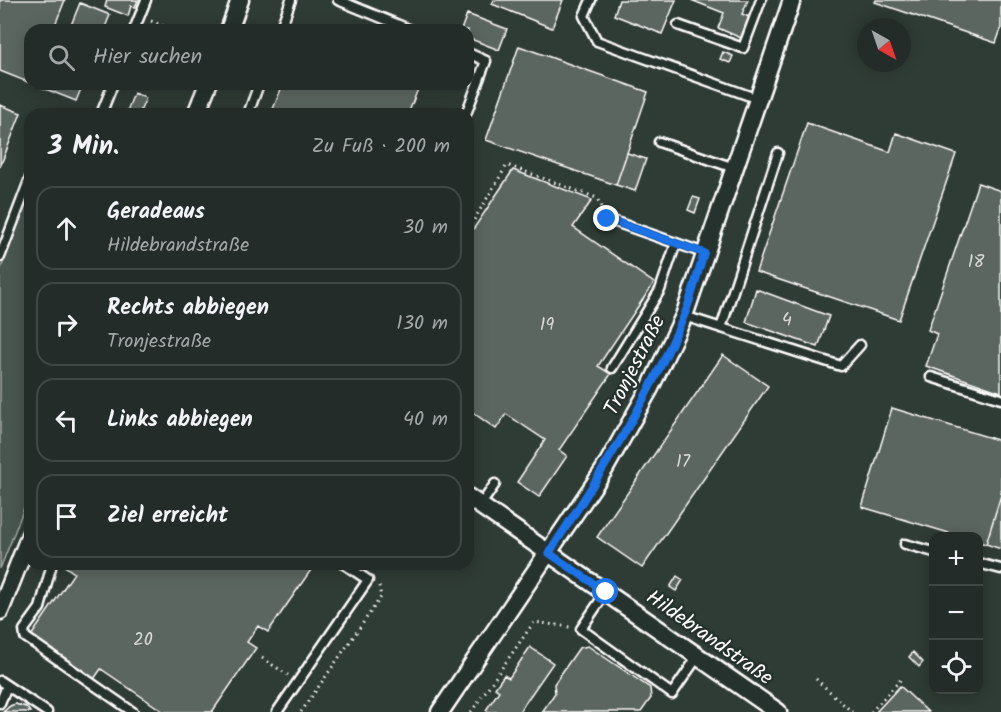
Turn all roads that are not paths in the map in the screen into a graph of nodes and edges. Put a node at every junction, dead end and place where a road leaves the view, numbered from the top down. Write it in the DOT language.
graph roads {
  1 [pos="146,0"];
  2 [pos="240,0"];
  3 [pos="291,0"];
  4 [pos="338,0"];
  5 [pos="591,0"];
  6 [pos="761,0"];
  7 [pos="792,0"];
  8 [pos="136,24"];
  9 [pos="231,24"];
  10 [pos="282,24"];
  11 [pos="396,24"];
  12 [pos="678,25"];
  13 [pos="474,56"];
  14 [pos="111,90"];
  15 [pos="206,90"];
  16 [pos="257,90"];
  17 [pos="758,99"];
  18 [pos="103,108"];
  19 [pos="198,108"];
  20 [pos="250,108"];
  21 [pos="468,108"];
  22 [pos="659,142"];
  23 [pos="778,153"];
  24 [pos="734,168"];
  25 [pos="24,194"];
  26 [pos="607,219"];
  27 [pos="676,243"];
  28 [pos="704,253"];
  29 [pos="0,257"];
  30 [pos="684,316"];
  31 [pos="721,328"];
  32 [pos="860,345"];
  33 [pos="612,368"];
  34 [pos="931,377"];
  35 [pos="1001,399"];
  36 [pos="495,484"];
  37 [pos="474,502"];
  38 [pos="905,544"];
  39 [pos="24,551"];
  40 [pos="929,551"];
  41 [pos="549,553"];
  42 [pos="983,564"];
  43 [pos="1001,569"];
  44 [pos="50,570"];
  45 [pos="353,570"];
  46 [pos="606,592"];
  47 [pos="0,611"];
  48 [pos="698,656"];
  49 [pos="4,683"];
  50 [pos="0,703"];
  51 [pos="47,712"];
  52 [pos="133,712"];
  53 [pos="277,712"];
  54 [pos="440,712"];
  55 [pos="778,712"];
  1 -- 8 [label="lane"];
  2 -- 9 [label="street"];
  3 -- 10 [label="lane"];
  4 -- 11 [label="lane"];
  5 -- 17 [label="lane"];
  6 -- 12 [label="lane"];
  7 -- 17 [label="street, Tronjestraße"];
  13 -- 21 [label="lane"];
  14 -- 18 [label="lane"];
  15 -- 19 [label="street"];
  16 -- 20 [label="lane"];
  17 -- 24 [label="street, Tronjestraße"];
  22 -- 24 [label="lane"];
  23 -- 31 [label="lane"];
  24 -- 28 [label="street, Tronjestraße"];
  25 -- 29 [label="lane"];
  26 -- 27 [label="lane"];
  27 -- 28 [label="lane"];
  27 -- 33 [label="lane"];
  28 -- 30 [label="street, Tronjestraße"];
  30 -- 31 [label="lane"];
  30 -- 41 [label="street, Tronjestraße"];
  31 -- 32 [label="lane"];
  34 -- 35 [label="lane"];
  36 -- 37 [label="lane"];
  37 -- 41 [label="street, Hildebrandstraße"];
  38 -- 40 [label="lane"];
  39 -- 47 [label="street"];
  41 -- 46 [label="street, Hildebrandstraße"];
  41 -- 54 [label="street, Tronjestraße"];
  42 -- 43 [label="lane"];
  44 -- 52 [label="lane"];
  45 -- 53 [label="lane"];
  46 -- 48 [label="street, Hildebrandstraße"];
  46 -- 48 [label="lane"];
  48 -- 55 [label="street, Hildebrandstraße"];
  49 -- 50 [label="lane"];
  49 -- 51 [label="lane"];
}
